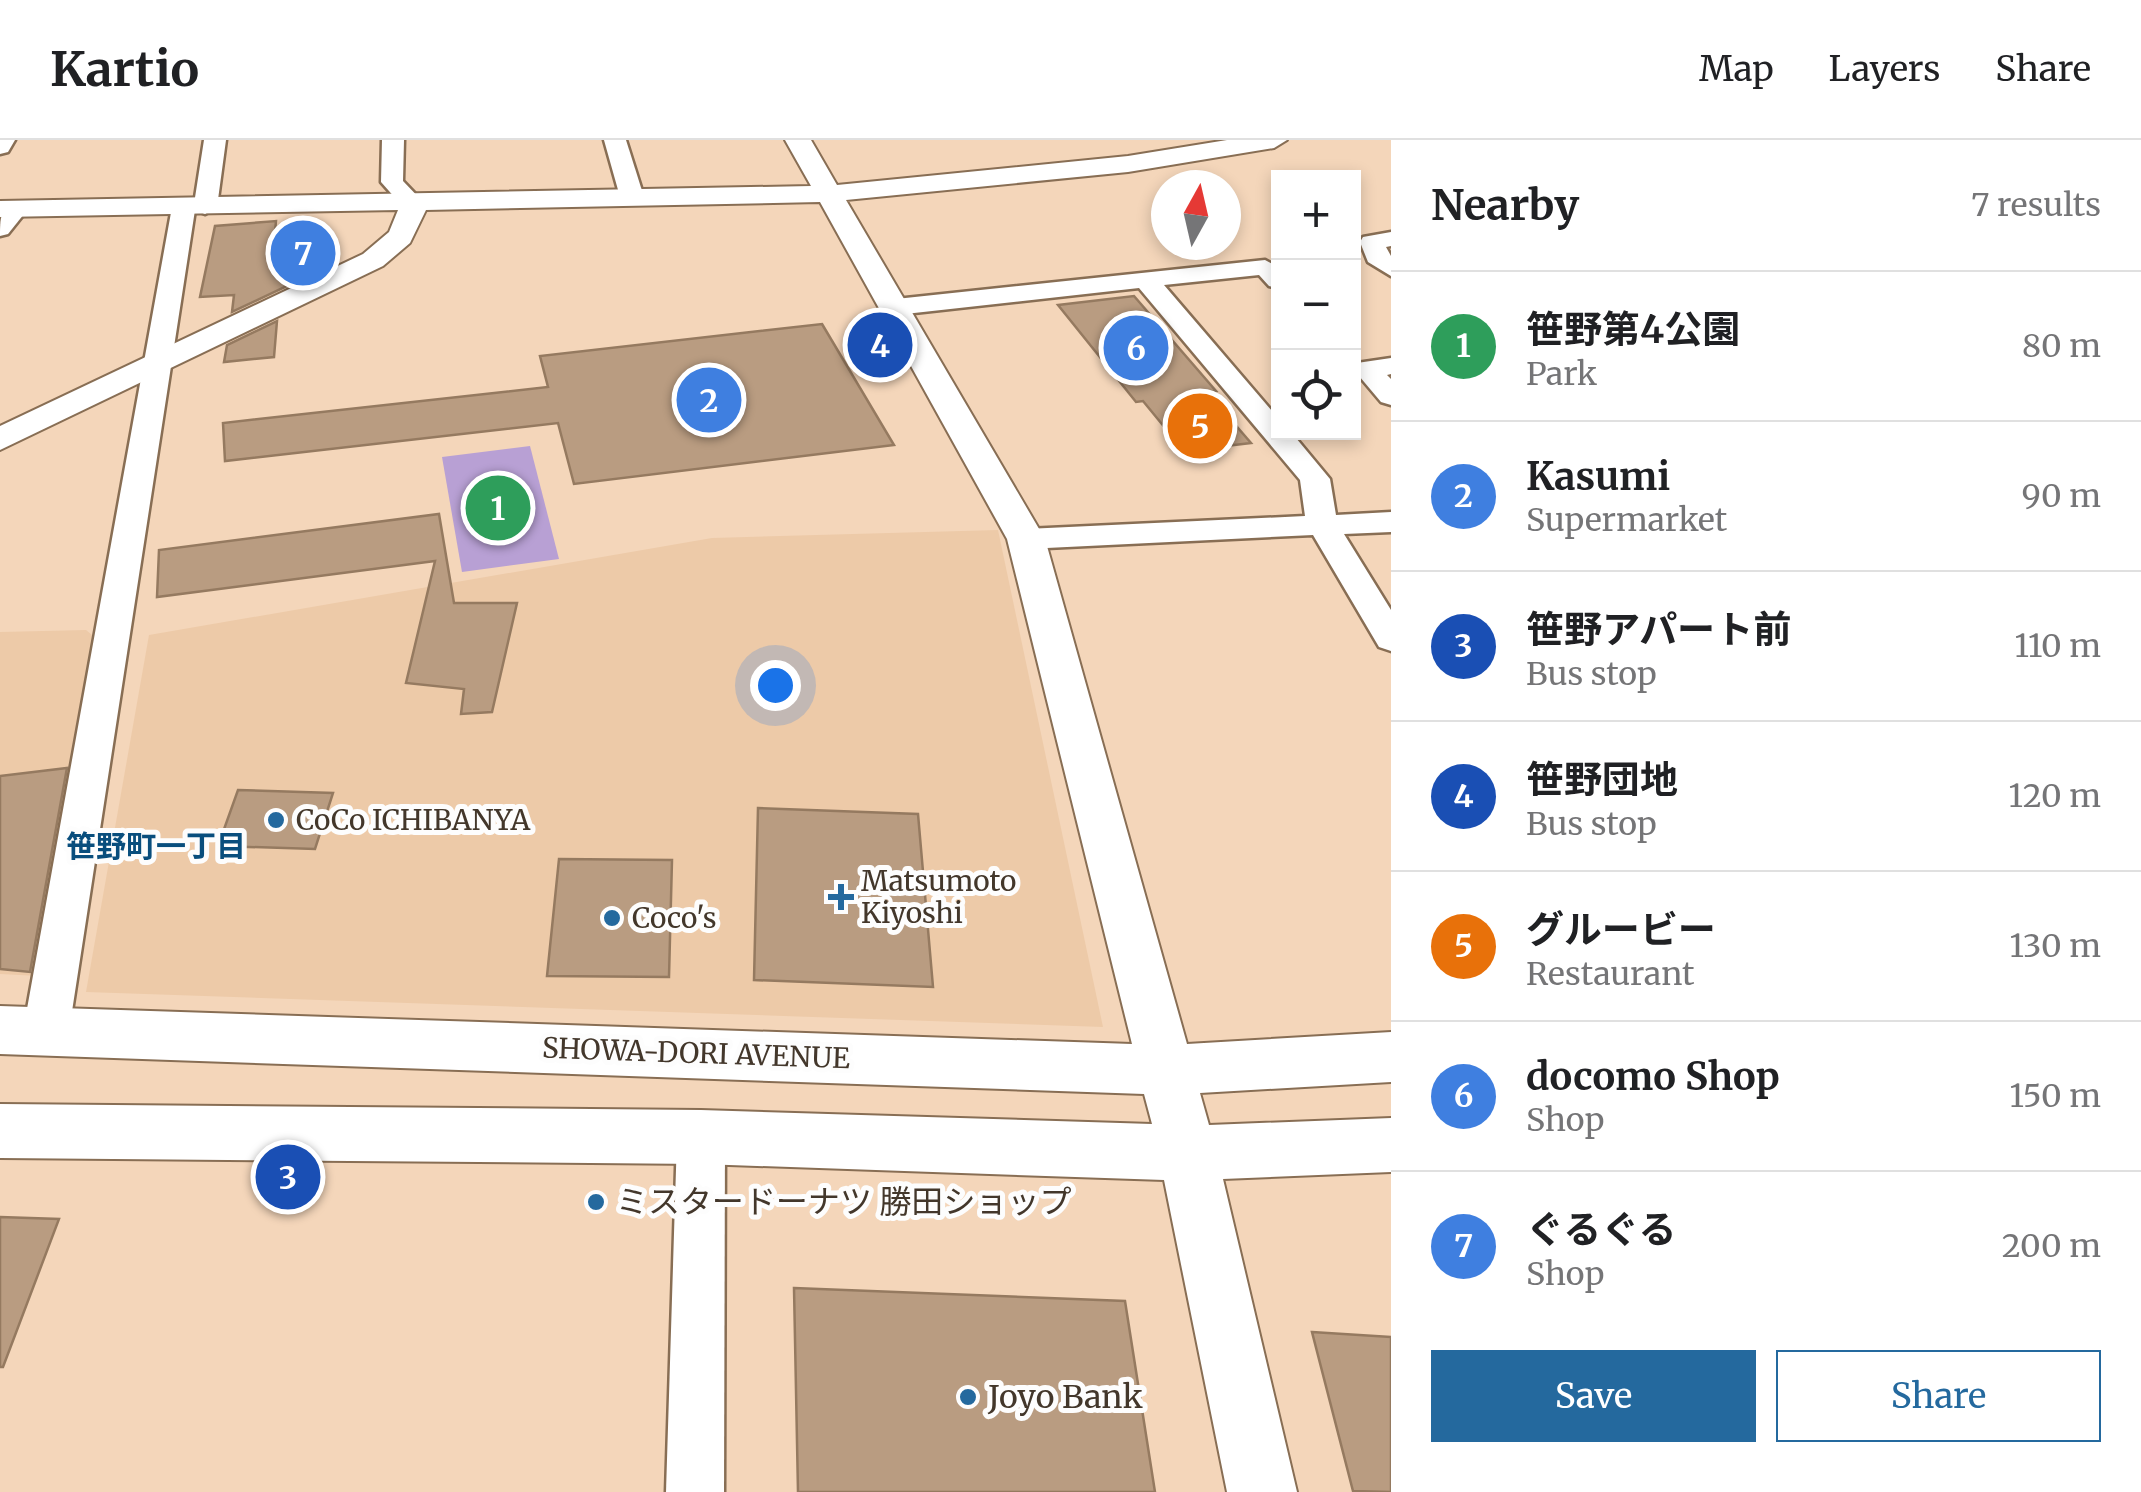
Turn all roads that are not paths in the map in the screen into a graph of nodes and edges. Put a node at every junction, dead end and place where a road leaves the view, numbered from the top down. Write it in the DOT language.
graph roads {
  1 [pos="4,140"];
  2 [pos="215,140"];
  3 [pos="393,140"];
  4 [pos="615,140"];
  5 [pos="798,140"];
  6 [pos="1274,140"];
  7 [pos="1207,146"];
  8 [pos="0,147"];
  9 [pos="829,194"];
  10 [pos="632,198"];
  11 [pos="413,204"];
  12 [pos="195,207"];
  13 [pos="5,216"];
  14 [pos="1391,239"];
  15 [pos="1391,268"];
  16 [pos="1271,273"];
  17 [pos="1146,280"];
  18 [pos="896,307"];
  19 [pos="156,363"];
  20 [pos="1370,364"];
  21 [pos="1391,396"];
  22 [pos="0,439"];
  23 [pos="1391,522"];
  24 [pos="1322,524"];
  25 [pos="1026,539"];
  26 [pos="1391,639"];
  27 [pos="23,1031"];
  28 [pos="1391,1057"];
  29 [pos="1166,1070"];
  30 [pos="0,1131"];
  31 [pos="701,1136"];
  32 [pos="1391,1144"];
  33 [pos="1188,1152"];
  34 [pos="694,1492"];
  35 [pos="1262,1492"];
  1 -- 8 [label="street"];
  2 -- 12 [label="street"];
  3 -- 11 [label="street"];
  4 -- 10 [label="street"];
  5 -- 9 [label="street"];
  6 -- 7 [label="street"];
  7 -- 9 [label="street"];
  9 -- 10 [label="street"];
  9 -- 18 [label="street"];
  10 -- 11 [label="street"];
  11 -- 12 [label="street"];
  11 -- 19 [label="street"];
  12 -- 13 [label="street"];
  12 -- 19 [label="street"];
  14 -- 15 [label="street"];
  16 -- 17 [label="street"];
  17 -- 18 [label="street"];
  17 -- 24 [label="street"];
  18 -- 25 [label="street"];
  19 -- 22 [label="street"];
  19 -- 27 [label="street"];
  20 -- 21 [label="street"];
  23 -- 24 [label="street"];
  24 -- 25 [label="street"];
  24 -- 26 [label="street"];
  25 -- 29 [label="street"];
  27 -- 29 [label="street, SHOWA-DORI AVENUE"];
  28 -- 29 [label="street, SHOWA-DORI AVENUE"];
  29 -- 33 [label="street"];
  30 -- 31 [label="street"];
  31 -- 33 [label="street"];
  31 -- 34 [label="street"];
  32 -- 33 [label="street"];
  33 -- 35 [label="street"];
}
